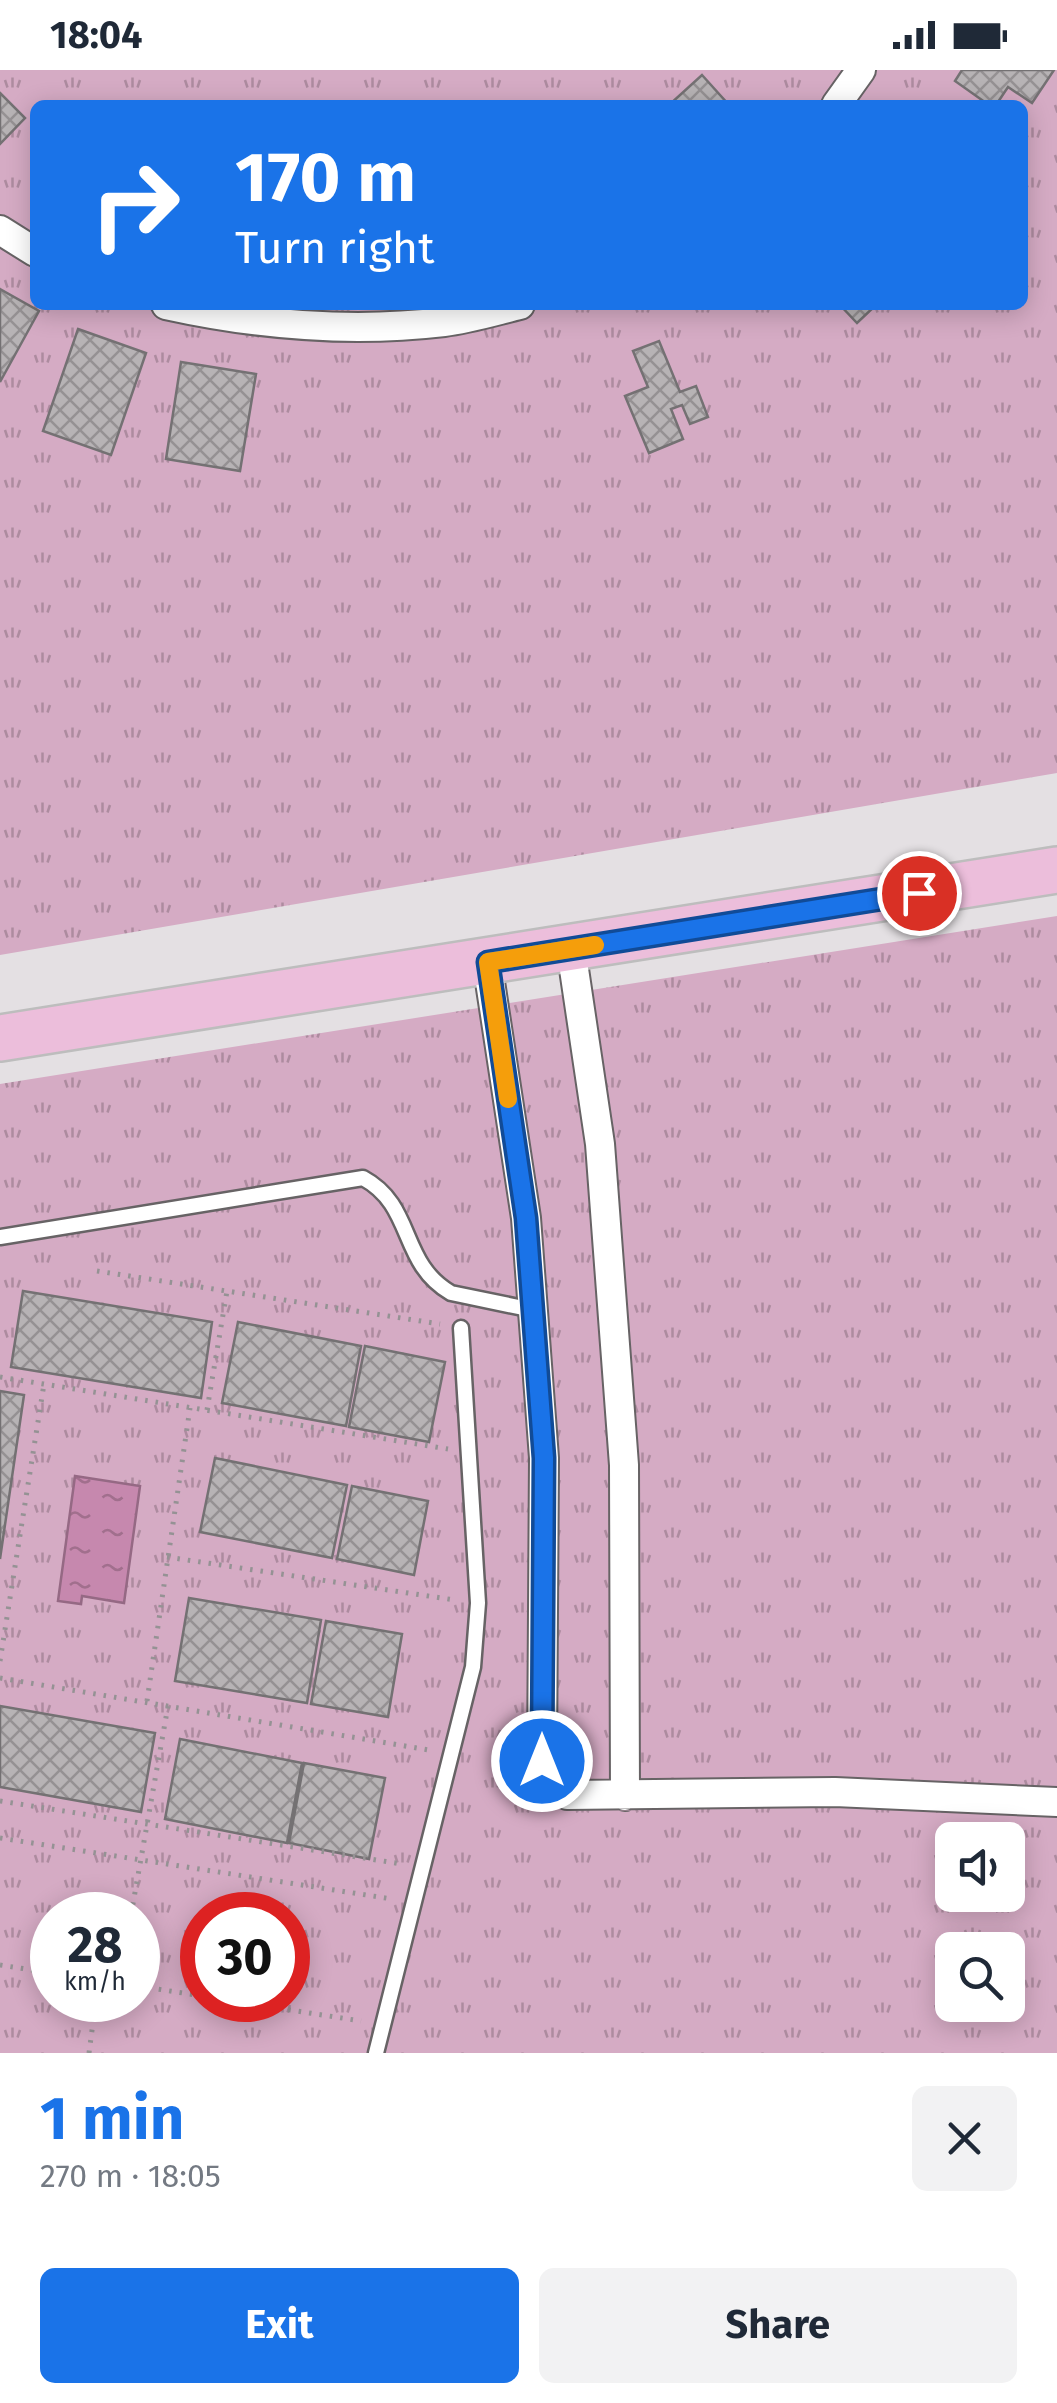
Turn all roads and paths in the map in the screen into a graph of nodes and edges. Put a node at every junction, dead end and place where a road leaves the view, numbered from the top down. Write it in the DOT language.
graph roads {
  1 [pos="861,70"];
  2 [pos="840,100"];
  3 [pos="0,230"];
  4 [pos="30,249"];
  5 [pos="191,310"];
  6 [pos="499,310"];
  7 [pos="1057,870"];
  8 [pos="571,948"];
  9 [pos="488,962"];
  10 [pos="0,1038"];
  11 [pos="0,1237"];
  12 [pos="97,1271"];
  13 [pos="227,1291"];
  14 [pos="533,1310"];
  15 [pos="462,1328"];
  16 [pos="0,1377"];
  17 [pos="44,1384"];
  18 [pos="190,1408"];
  19 [pos="207,1410"];
  20 [pos="471,1452"];
  21 [pos="168,1557"];
  22 [pos="478,1603"];
  23 [pos="0,1661"];
  24 [pos="0,1678"];
  25 [pos="147,1703"];
  26 [pos="168,1706"];
  27 [pos="452,1754"];
  28 [pos="625,1796"];
  29 [pos="0,1801"];
  30 [pos="1057,1802"];
  31 [pos="148,1824"];
  32 [pos="0,1838"];
  33 [pos="140,1860"];
  34 [pos="423,1868"];
  35 [pos="135,1892"];
  36 [pos="413,1903"];
  37 [pos="0,1965"];
  38 [pos="30,1970"];
  39 [pos="310,2013"];
  40 [pos="93,2022"];
  41 [pos="383,2024"];
  42 [pos="88,2053"];
  43 [pos="376,2053"];
  1 -- 2 [label="street"];
  3 -- 4 [label="street"];
  5 -- 6 [label="street"];
  7 -- 8 [label="main road"];
  8 -- 9 [label="main road"];
  8 -- 28 [label="street"];
  9 -- 10 [label="main road"];
  9 -- 14 [label="street"];
  11 -- 14 [label="lane"];
  12 -- 13 [label="path"];
  13 -- 15 [label="path"];
  13 -- 19 [label="path"];
  14 -- 28 [label="street"];
  15 -- 20 [label="lane"];
  16 -- 17 [label="path"];
  17 -- 18 [label="path"];
  17 -- 23 [label="path"];
  18 -- 19 [label="path"];
  18 -- 21 [label="path"];
  19 -- 20 [label="path"];
  20 -- 22 [label="lane"];
  21 -- 22 [label="path"];
  21 -- 25 [label="path"];
  22 -- 27 [label="lane"];
  24 -- 25 [label="path"];
  25 -- 26 [label="path"];
  26 -- 27 [label="path"];
  26 -- 31 [label="path"];
  27 -- 34 [label="lane"];
  28 -- 30 [label="street"];
  29 -- 31 [label="path"];
  31 -- 33 [label="path"];
  31 -- 34 [label="path"];
  32 -- 33 [label="path"];
  33 -- 35 [label="path"];
  33 -- 36 [label="path"];
  34 -- 36 [label="lane"];
  36 -- 41 [label="lane"];
  37 -- 38 [label="path"];
  39 -- 41 [label="path"];
  40 -- 42 [label="path"];
  41 -- 43 [label="lane"];
}
